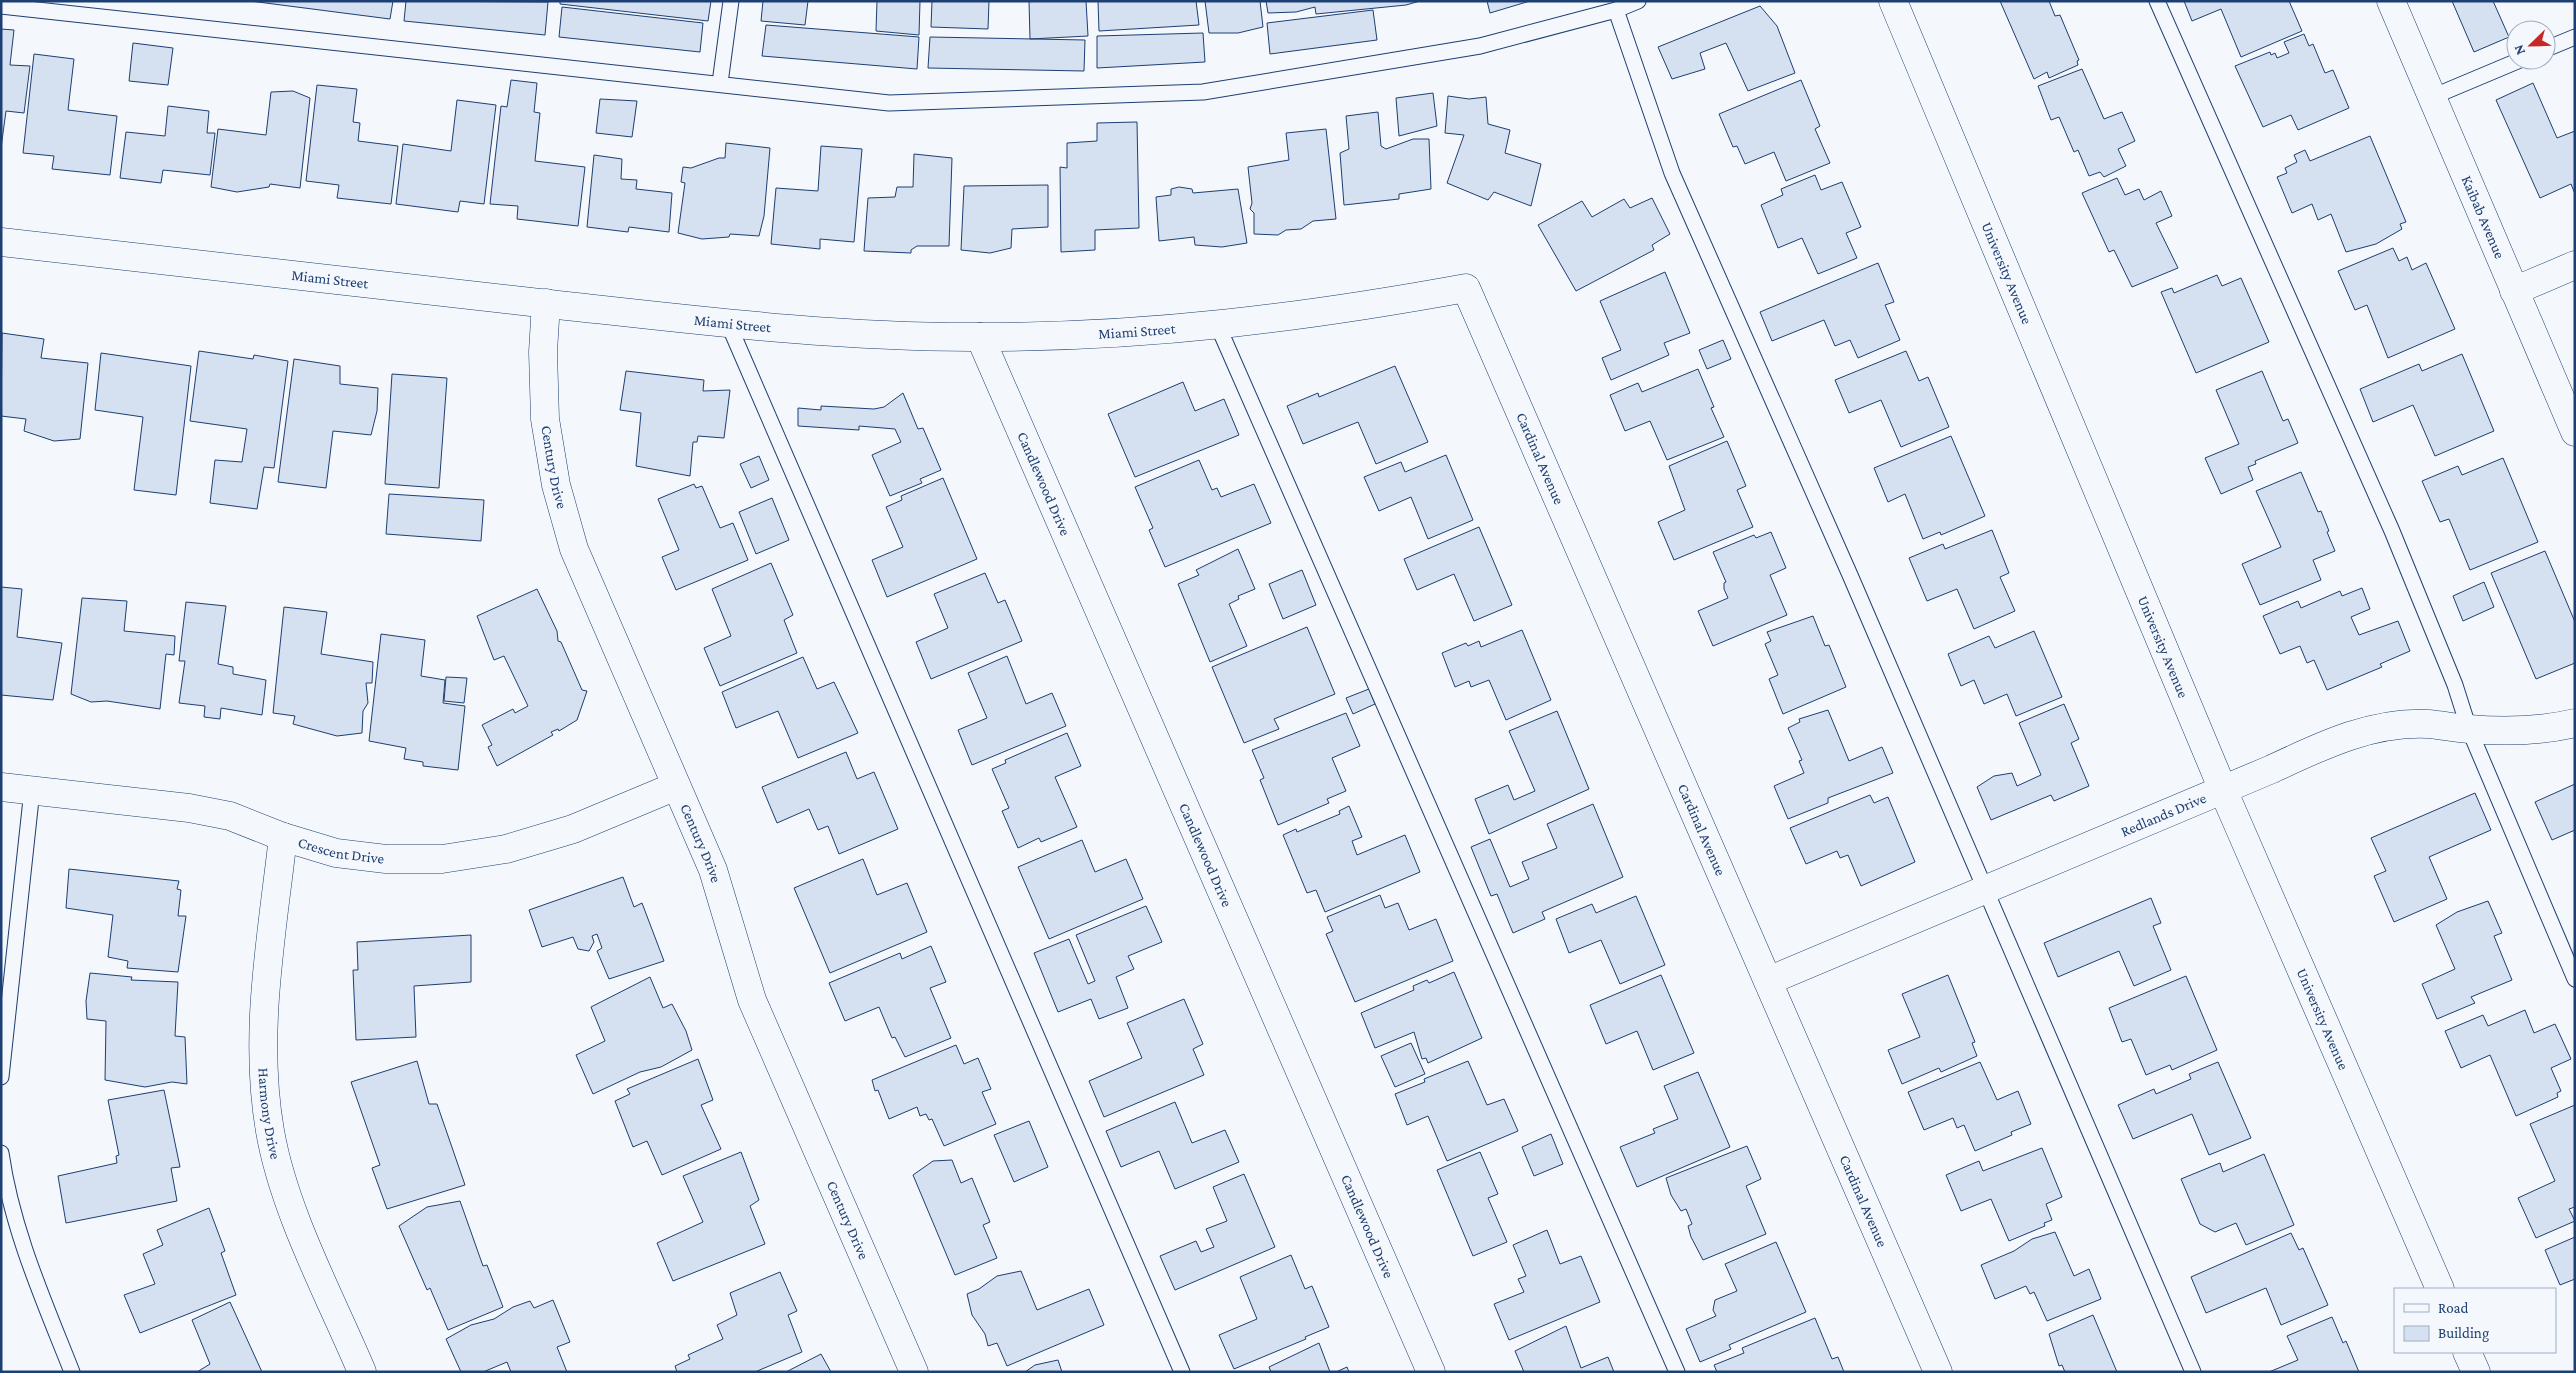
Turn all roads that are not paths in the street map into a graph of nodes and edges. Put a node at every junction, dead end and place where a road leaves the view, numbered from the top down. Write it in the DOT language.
graph roads {
  1 [pos="731,1"];
  2 [pos="1638,1"];
  3 [pos="1893,1"];
  4 [pos="2157,1"];
  5 [pos="2392,1"];
  6 [pos="1,6"];
  7 [pos="1616,10"];
  8 [pos="2575,37"];
  9 [pos="2556,45"];
  10 [pos="2506,66"];
  11 [pos="720,83"];
  12 [pos="2432,97"];
  13 [pos="1,242"];
  14 [pos="2575,265"];
  15 [pos="1466,288"];
  16 [pos="2514,291"];
  17 [pos="546,303"];
  18 [pos="728,323"];
  19 [pos="1218,326"];
  20 [pos="980,338"];
  21 [pos="2575,432"];
  22 [pos="2575,723"];
  23 [pos="2469,729"];
  24 [pos="676,786"];
  25 [pos="1,787"];
  26 [pos="32,790"];
  27 [pos="2223,790"];
  28 [pos="283,837"];
  29 [pos="1984,892"];
  30 [pos="2575,979"];
  31 [pos="1768,981"];
  32 [pos="1,1077"];
  33 [pos="1,1154"];
  34 [pos="2440,1288"];
  35 [pos="2468,1353"];
  36 [pos="72,1372"];
  37 [pos="362,1372"];
  38 [pos="914,1372"];
  39 [pos="1182,1372"];
  40 [pos="1431,1372"];
  41 [pos="1676,1372"];
  42 [pos="1938,1372"];
  43 [pos="2193,1372"];
  44 [pos="2476,1372"];
  1 -- 11 [label="lane"];
  2 -- 7 [label="lane"];
  3 -- 27 [label="street, University Avenue"];
  4 -- 23 [label="lane"];
  5 -- 12 [label="street, Kaibab Avenue"];
  6 -- 11 [label="lane"];
  7 -- 11 [label="lane"];
  7 -- 29 [label="lane"];
  8 -- 9 [label="lane"];
  10 -- 12 [label="lane"];
  12 -- 16 [label="street, Kaibab Avenue"];
  13 -- 17 [label="street, Miami Street"];
  14 -- 16 [label="street"];
  15 -- 19 [label="street, Miami Street"];
  15 -- 31 [label="street, Cardinal Avenue"];
  16 -- 21 [label="street, Kaibab Avenue"];
  17 -- 18 [label="street, Miami Street"];
  17 -- 24 [label="street, Century Drive"];
  18 -- 20 [label="street, Miami Street"];
  18 -- 39 [label="lane"];
  19 -- 20 [label="street, Miami Street"];
  19 -- 41 [label="lane"];
  20 -- 40 [label="street, Candlewood Drive"];
  22 -- 23 [label="street, Redlands Drive"];
  23 -- 27 [label="street, Redlands Drive"];
  23 -- 30 [label="lane"];
  24 -- 28 [label="street, Crescent Drive"];
  24 -- 38 [label="street, Century Drive"];
  25 -- 26 [label="street, Crescent Drive"];
  26 -- 28 [label="street, Crescent Drive"];
  26 -- 32 [label="lane"];
  27 -- 29 [label="street, Redlands Drive"];
  27 -- 34 [label="street, University Avenue"];
  28 -- 37 [label="street, Harmony Drive"];
  29 -- 31 [label="street, Redlands Drive"];
  29 -- 43 [label="lane"];
  31 -- 42 [label="street, Cardinal Avenue"];
  33 -- 36 [label="lane"];
  35 -- 44 [label="street"];
}
